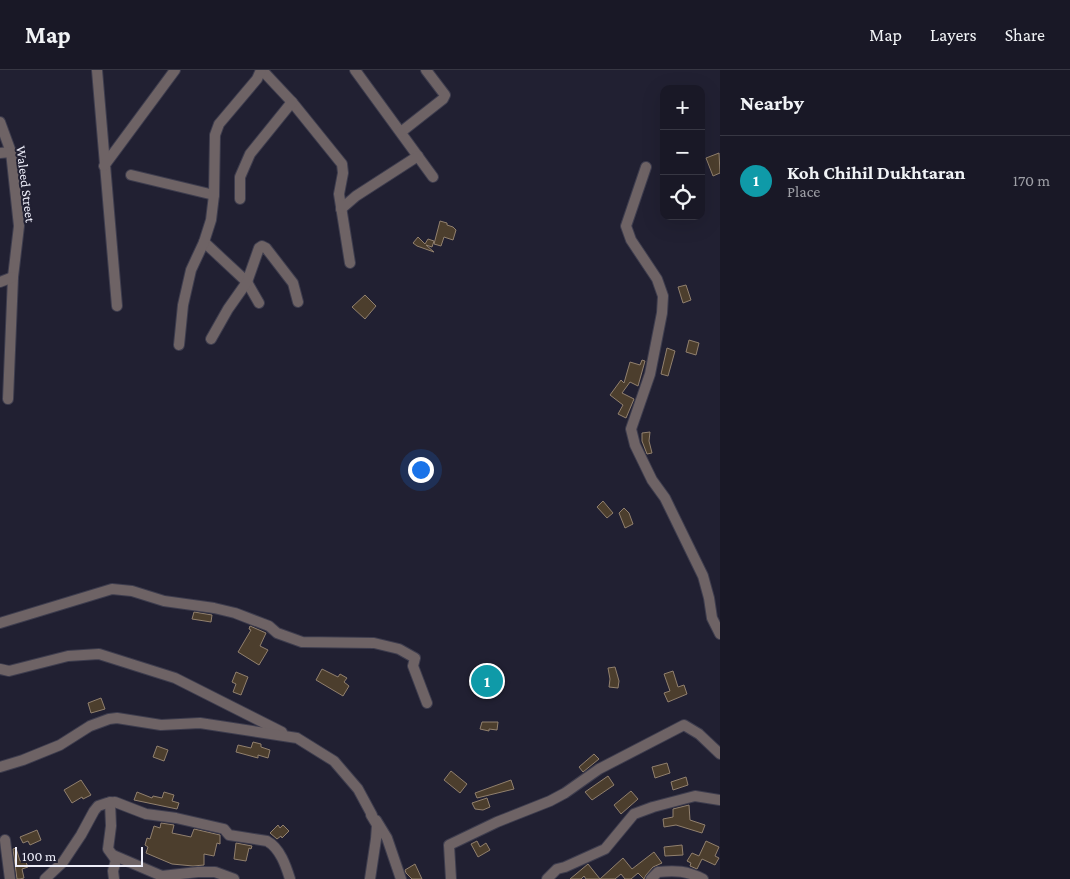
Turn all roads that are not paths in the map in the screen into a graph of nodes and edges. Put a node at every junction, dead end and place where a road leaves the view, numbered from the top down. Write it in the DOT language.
graph roads {
  1 [pos="175,70"];
  2 [pos="261,70"];
  3 [pos="355,70"];
  4 [pos="426,70"];
  5 [pos="98,71"];
  6 [pos="292,102"];
  7 [pos="0,122"];
  8 [pos="401,132"];
  9 [pos="11,152"];
  10 [pos="0,153"];
  11 [pos="418,156"];
  12 [pos="104,166"];
  13 [pos="646,167"];
  14 [pos="131,175"];
  15 [pos="433,177"];
  16 [pos="214,195"];
  17 [pos="240,199"];
  18 [pos="341,209"];
  19 [pos="204,242"];
  20 [pos="350,263"];
  21 [pos="14,277"];
  22 [pos="0,282"];
  23 [pos="248,282"];
  24 [pos="258,302"];
  25 [pos="298,302"];
  26 [pos="116,306"];
  27 [pos="211,338"];
  28 [pos="179,345"];
  29 [pos="8,399"];
  30 [pos="0,623"];
  31 [pos="720,634"];
  32 [pos="0,669"];
  33 [pos="427,703"];
  34 [pos="297,738"];
  35 [pos="720,754"];
  36 [pos="0,767"];
  37 [pos="720,800"];
  38 [pos="110,802"];
  39 [pos="372,815"];
  40 [pos="5,840"];
  41 [pos="112,855"];
  42 [pos="50,877"];
  43 [pos="10,879"];
  44 [pos="114,879"];
  45 [pos="234,879"];
  46 [pos="290,879"];
  47 [pos="370,879"];
  48 [pos="401,879"];
  49 [pos="451,879"];
  50 [pos="547,879"];
  51 [pos="651,879"];
  52 [pos="703,879"];
  1 -- 12 [label="street"];
  2 -- 6 [label="street"];
  2 -- 16 [label="street"];
  3 -- 8 [label="street"];
  4 -- 8 [label="street"];
  5 -- 12 [label="street"];
  6 -- 17 [label="street"];
  6 -- 18 [label="street"];
  7 -- 9 [label="street, Waleed Street"];
  8 -- 11 [label="street"];
  9 -- 10 [label="street"];
  9 -- 21 [label="street, Waleed Street"];
  11 -- 15 [label="street"];
  11 -- 18 [label="street"];
  12 -- 26 [label="street"];
  13 -- 31 [label="street"];
  14 -- 16 [label="street"];
  16 -- 19 [label="street"];
  18 -- 20 [label="street"];
  19 -- 23 [label="street"];
  19 -- 28 [label="street"];
  21 -- 22 [label="street"];
  21 -- 29 [label="street, Waleed Street"];
  23 -- 24 [label="street"];
  23 -- 25 [label="street"];
  23 -- 27 [label="street"];
  30 -- 33 [label="street"];
  32 -- 34 [label="street"];
  34 -- 36 [label="street"];
  34 -- 39 [label="street"];
  35 -- 49 [label="street"];
  37 -- 50 [label="street"];
  38 -- 41 [label="street"];
  38 -- 42 [label="street"];
  38 -- 46 [label="street"];
  39 -- 47 [label="street"];
  39 -- 48 [label="street"];
  40 -- 43 [label="street"];
  41 -- 44 [label="street"];
  41 -- 45 [label="street"];
  51 -- 52 [label="street"];
}
